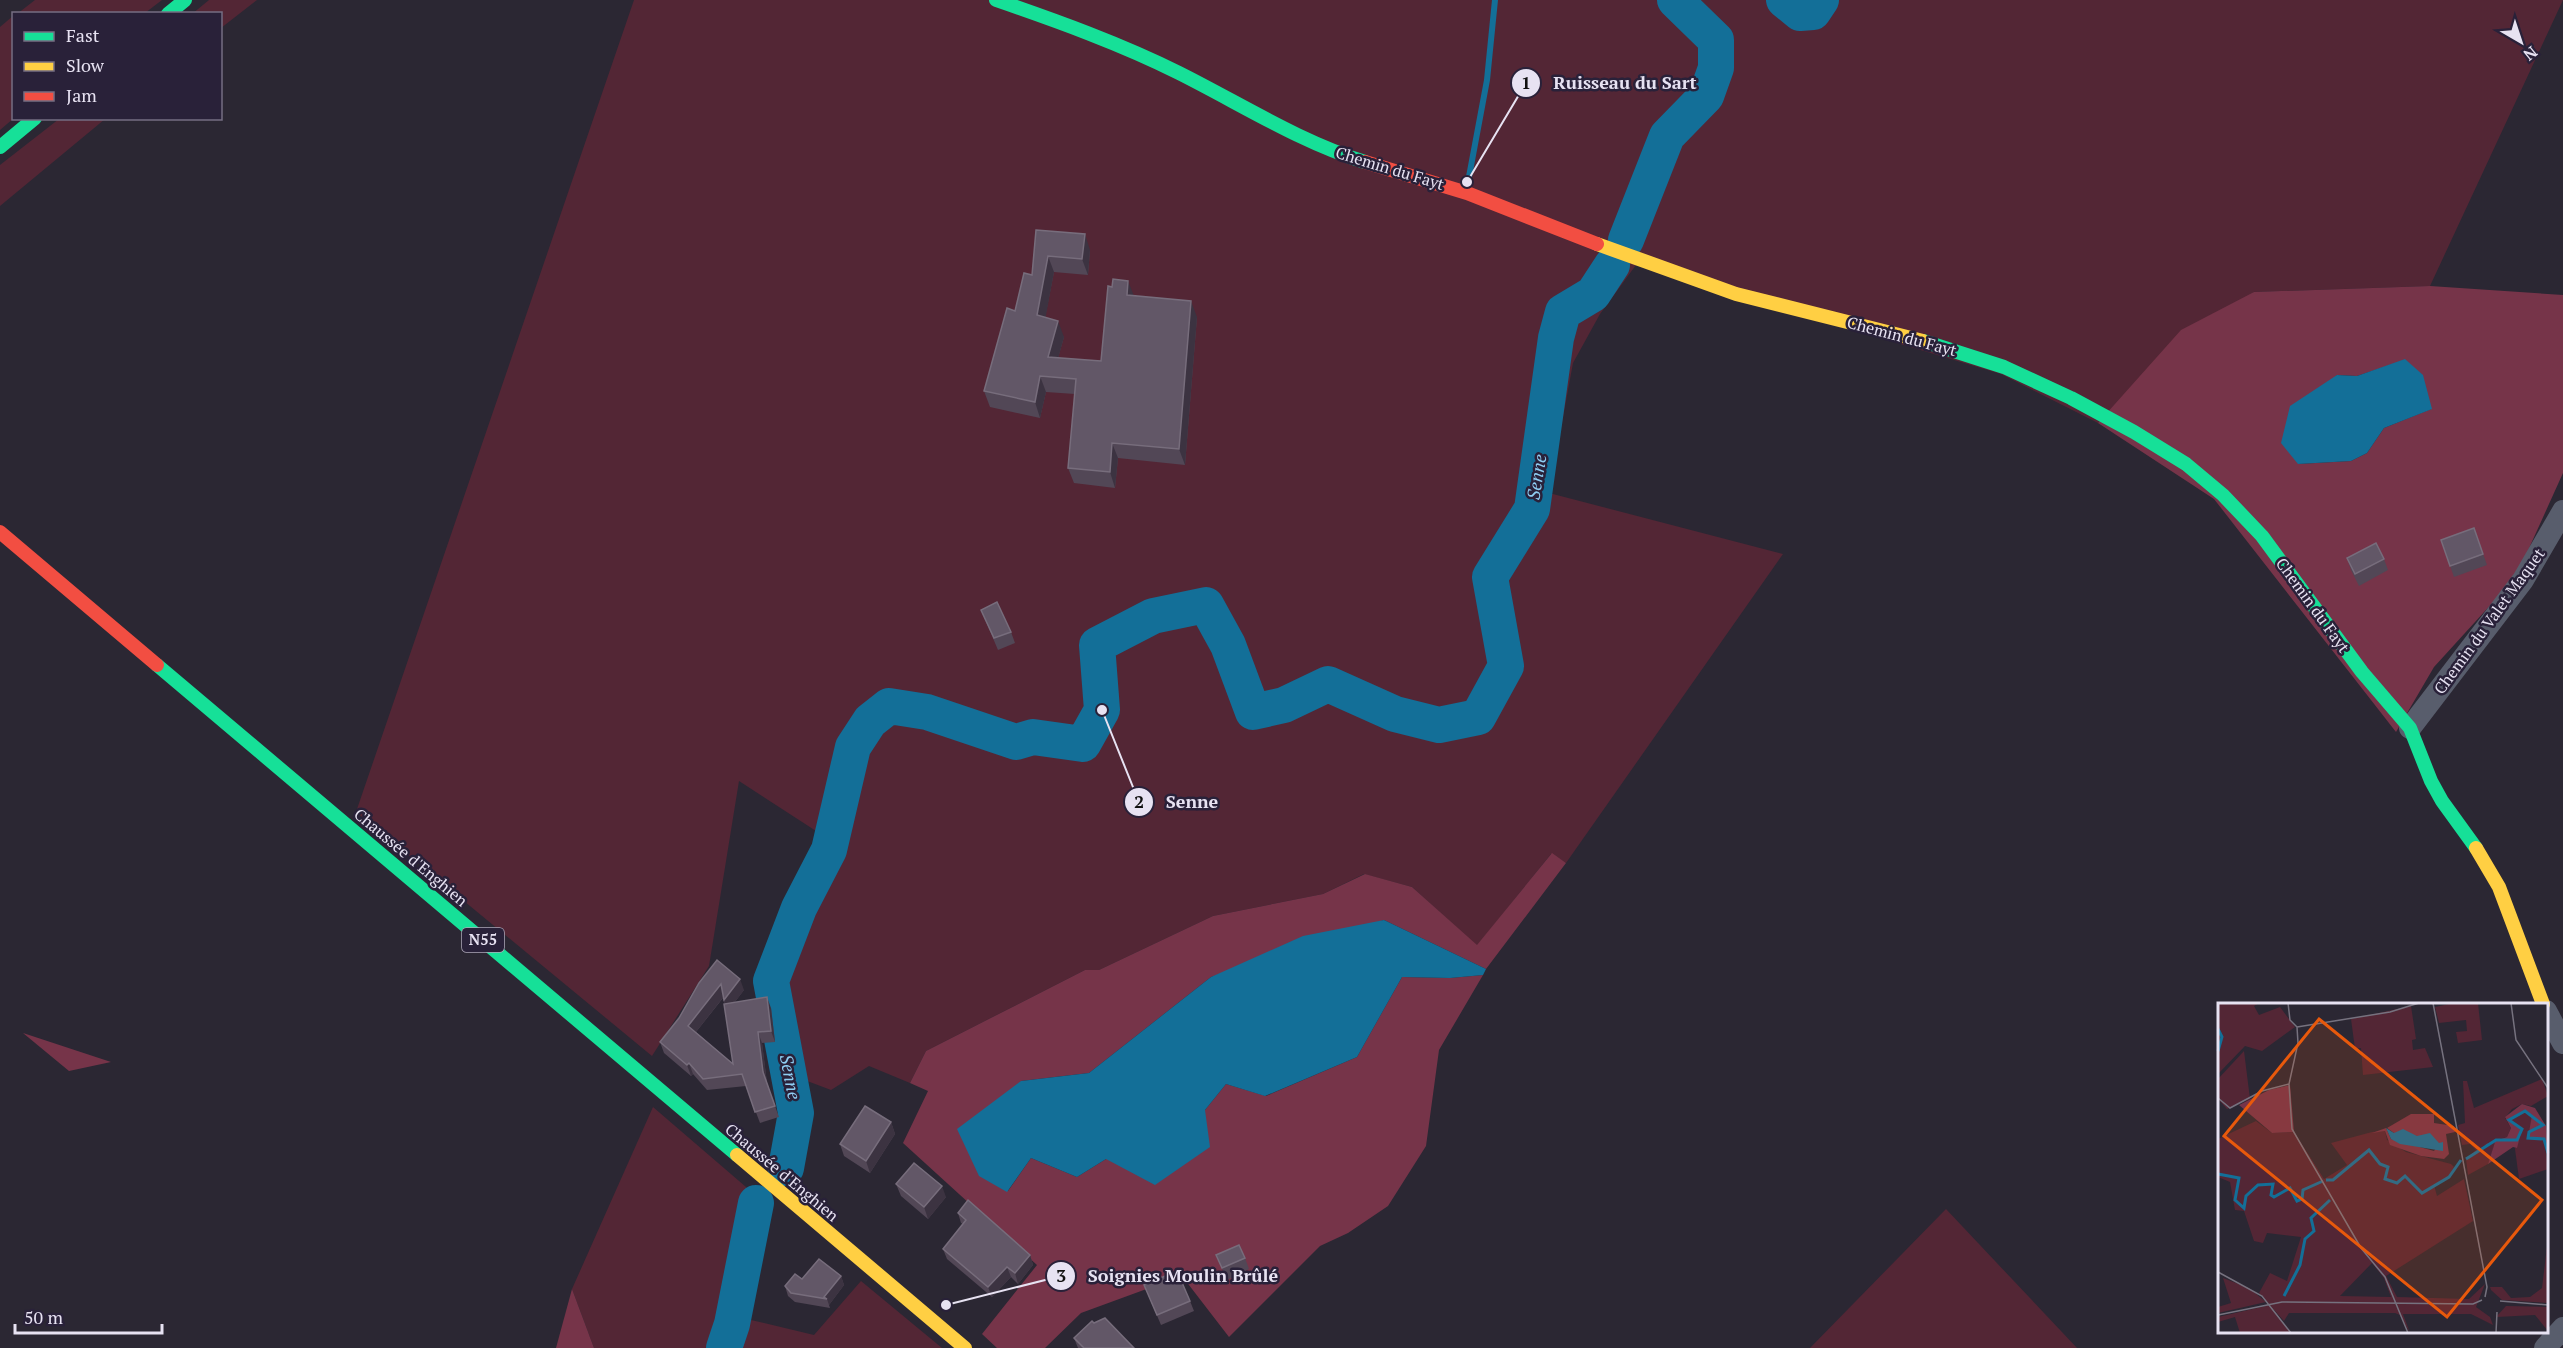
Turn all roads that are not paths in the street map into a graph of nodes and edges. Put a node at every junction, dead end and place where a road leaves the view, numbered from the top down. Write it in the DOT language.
graph roads {
  1 [pos="185,0"];
  2 [pos="996,0"];
  3 [pos="170,12"];
  4 [pos="33,120"];
  5 [pos="0,147"];
  6 [pos="2563,511"];
  7 [pos="0,532"];
  8 [pos="2410,728"];
  9 [pos="2542,1003"];
  10 [pos="2548,1013"];
  11 [pos="2563,1043"];
  12 [pos="2563,1328"];
  13 [pos="965,1348"];
  14 [pos="2545,1348"];
  1 -- 3 [label="main road"];
  2 -- 8 [label="main road, Chemin du Fayt"];
  4 -- 5 [label="main road"];
  6 -- 8 [label="street, Chemin du Valet Maquet"];
  7 -- 13 [label="main road, Chaussée d'Enghien / N55"];
  8 -- 9 [label="main road, Chemin du Fayt"];
  10 -- 11 [label="street"];
  12 -- 14 [label="street"];
}
